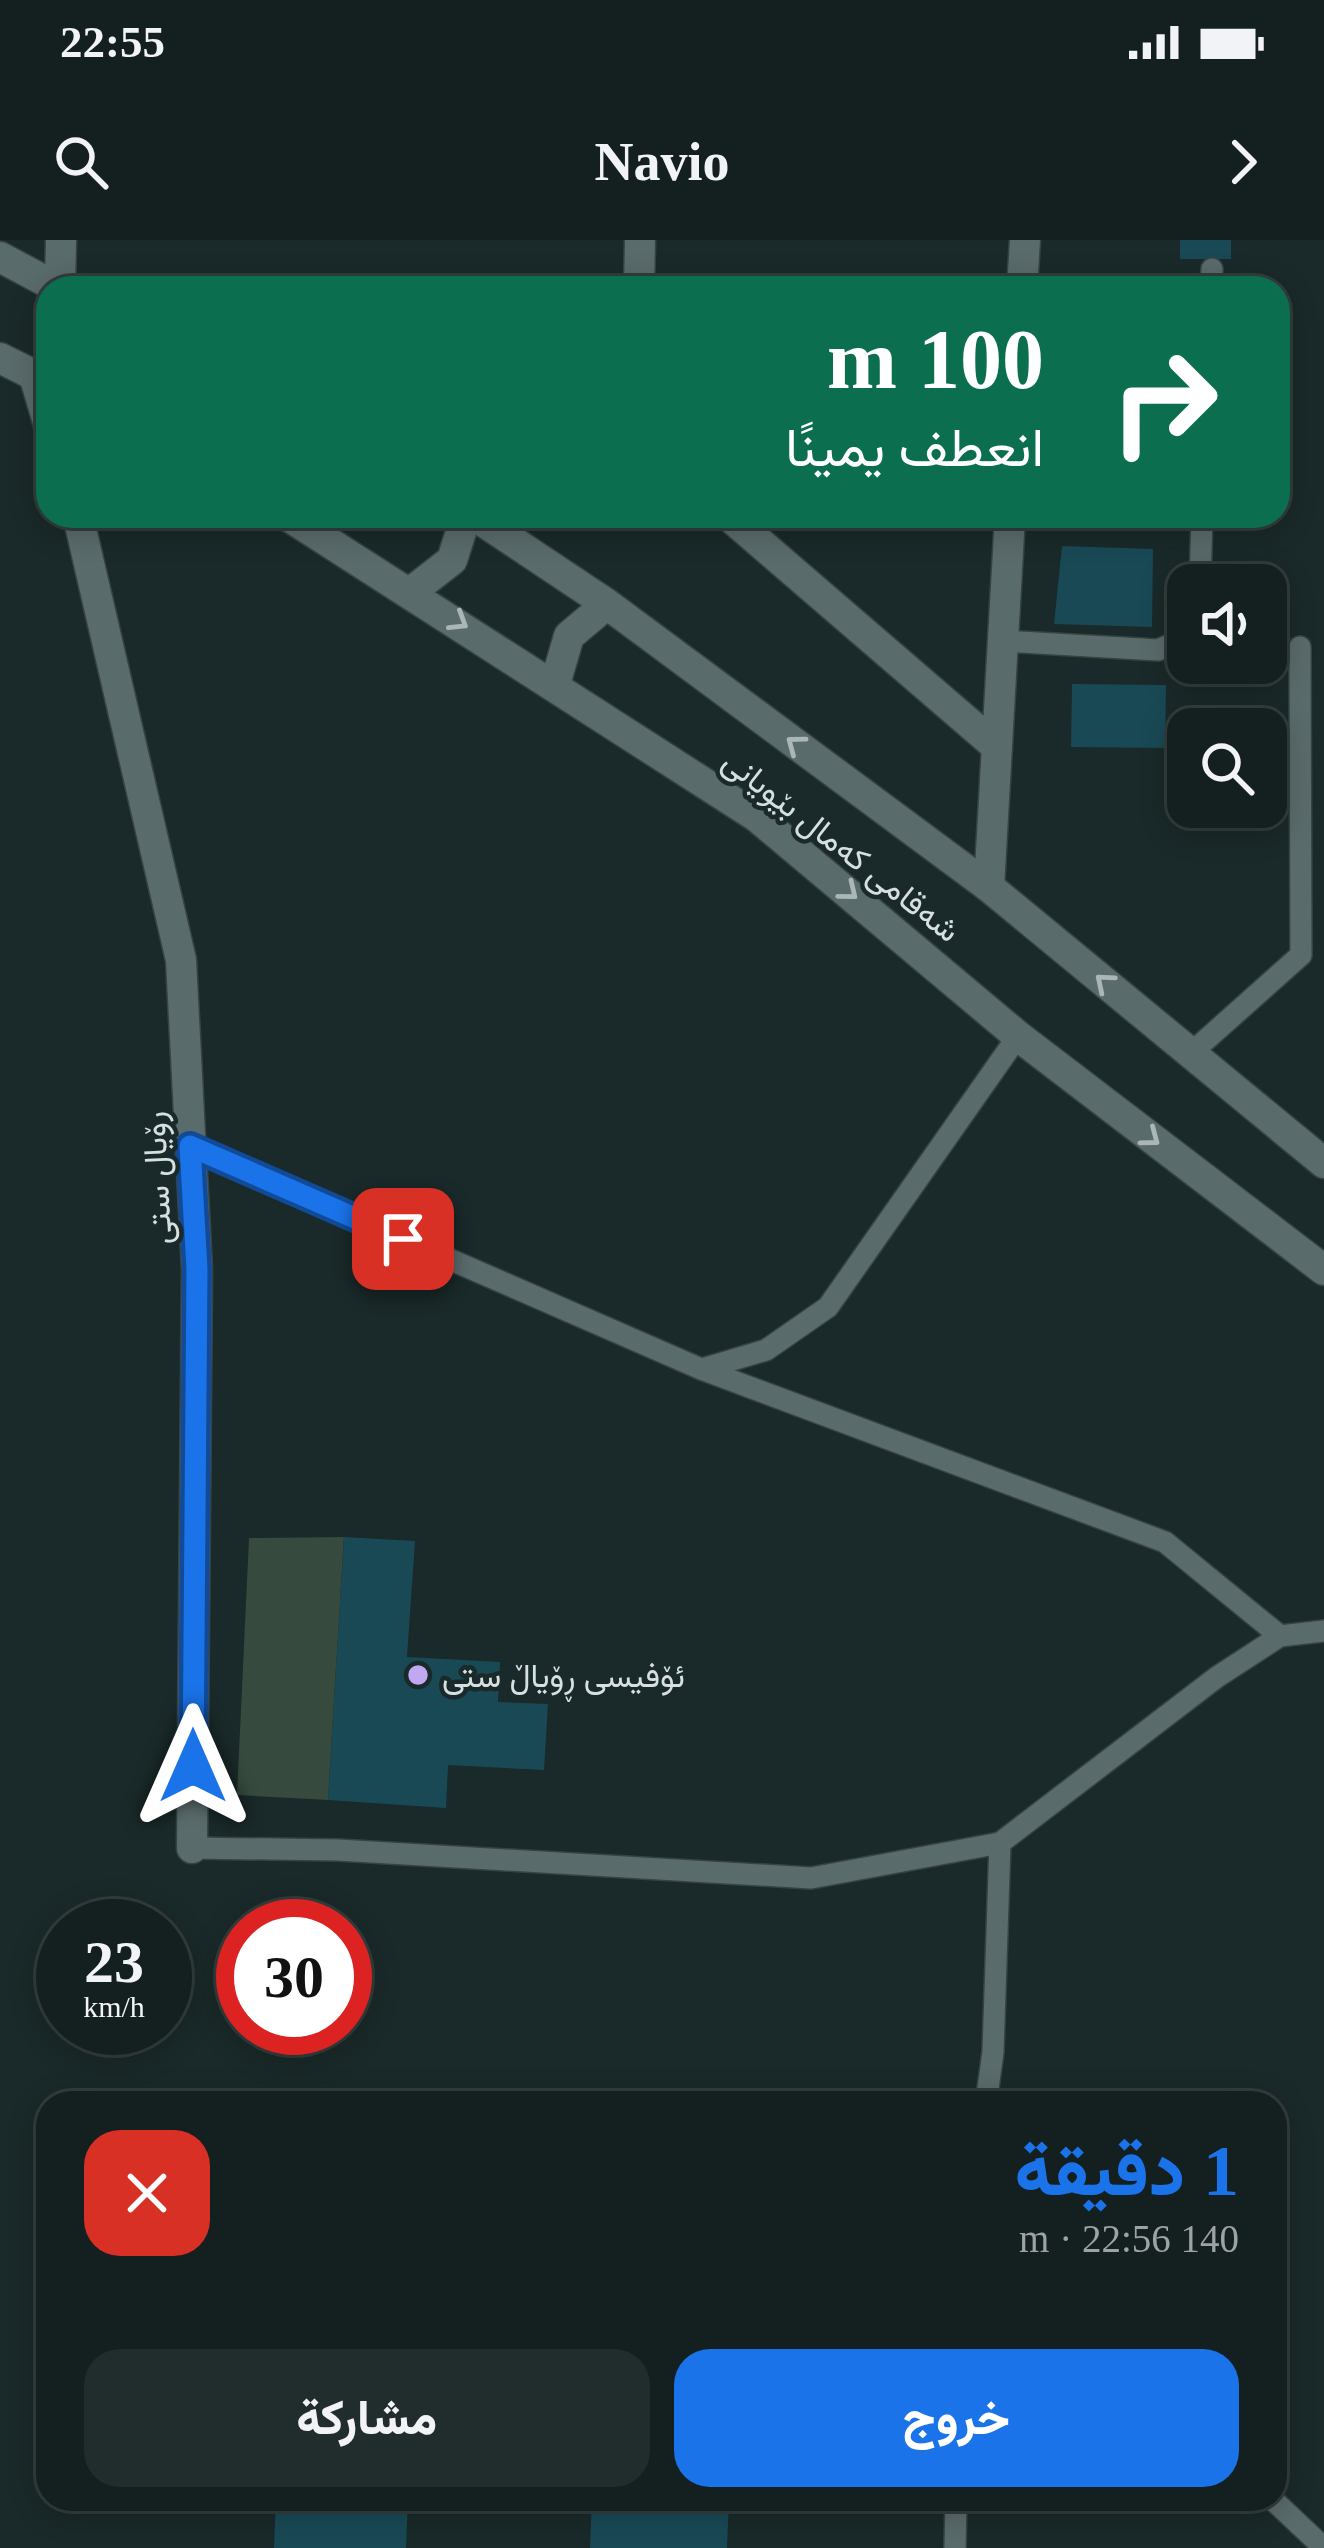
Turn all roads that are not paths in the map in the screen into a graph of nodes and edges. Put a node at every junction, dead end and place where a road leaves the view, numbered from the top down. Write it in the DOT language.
graph roads {
  1 [pos="61,240"];
  2 [pos="640,240"];
  3 [pos="1025,240"];
  4 [pos="0,257"];
  5 [pos="36,276"];
  6 [pos="60,276"];
  7 [pos="639,276"];
  8 [pos="1023,276"];
  9 [pos="0,358"];
  10 [pos="36,376"];
  11 [pos="81,528"];
  12 [pos="308,528"];
  13 [pos="466,528"];
  14 [pos="490,528"];
  15 [pos="743,528"];
  16 [pos="1009,528"];
  17 [pos="1202,528"];
  18 [pos="1201,564"];
  19 [pos="411,592"];
  20 [pos="607,604"];
  21 [pos="1003,641"];
  22 [pos="1167,646"];
  23 [pos="1300,647"];
  24 [pos="555,683"];
  25 [pos="998,747"];
  26 [pos="989,887"];
  27 [pos="1018,1036"];
  28 [pos="1190,1054"];
  29 [pos="190,1146"];
  30 [pos="1324,1163"];
  31 [pos="1324,1270"];
  32 [pos="701,1370"];
  33 [pos="1324,1630"];
  34 [pos="1280,1636"];
  35 [pos="1000,1843"];
  36 [pos="192,1848"];
  37 [pos="988,2091"];
  38 [pos="956,2511"];
  39 [pos="1285,2511"];
  40 [pos="955,2548"];
  41 [pos="1324,2548"];
  1 -- 6 [label="main road"];
  2 -- 7 [label="main road"];
  3 -- 8 [label="main road"];
  4 -- 5 [label="main road"];
  9 -- 10 [label="main road"];
  11 -- 29 [label="main road, رۆیال ستی"];
  12 -- 19 [label="main road, شەقامی کەمال بێویانی"];
  13 -- 19 [label="main road"];
  14 -- 20 [label="main road, شەقامی کەمال بێویانی"];
  15 -- 25 [label="main road"];
  16 -- 21 [label="main road"];
  17 -- 18 [label="lane"];
  19 -- 24 [label="main road, شەقامی کەمال بێویانی, one-way"];
  20 -- 24 [label="main road"];
  26 -- 20 [label="main road, شەقامی کەمال بێویانی, one-way"];
  21 -- 22 [label="lane"];
  21 -- 25 [label="main road"];
  23 -- 28 [label="lane"];
  24 -- 27 [label="main road, شەقامی کەمال بێویانی, one-way"];
  25 -- 26 [label="main road"];
  28 -- 26 [label="main road, شەقامی کەمال بێویانی, one-way"];
  27 -- 31 [label="main road, شەقامی کەمال بێویانی, one-way"];
  27 -- 32 [label="lane"];
  28 -- 30 [label="main road, شەقامی کەمال بێویانی"];
  29 -- 32 [label="lane"];
  29 -- 36 [label="main road, رۆیال ستی"];
  32 -- 34 [label="lane"];
  33 -- 34 [label="lane"];
  34 -- 35 [label="lane"];
  35 -- 36 [label="lane"];
  35 -- 37 [label="lane"];
  38 -- 40 [label="lane"];
  39 -- 41 [label="lane"];
}
